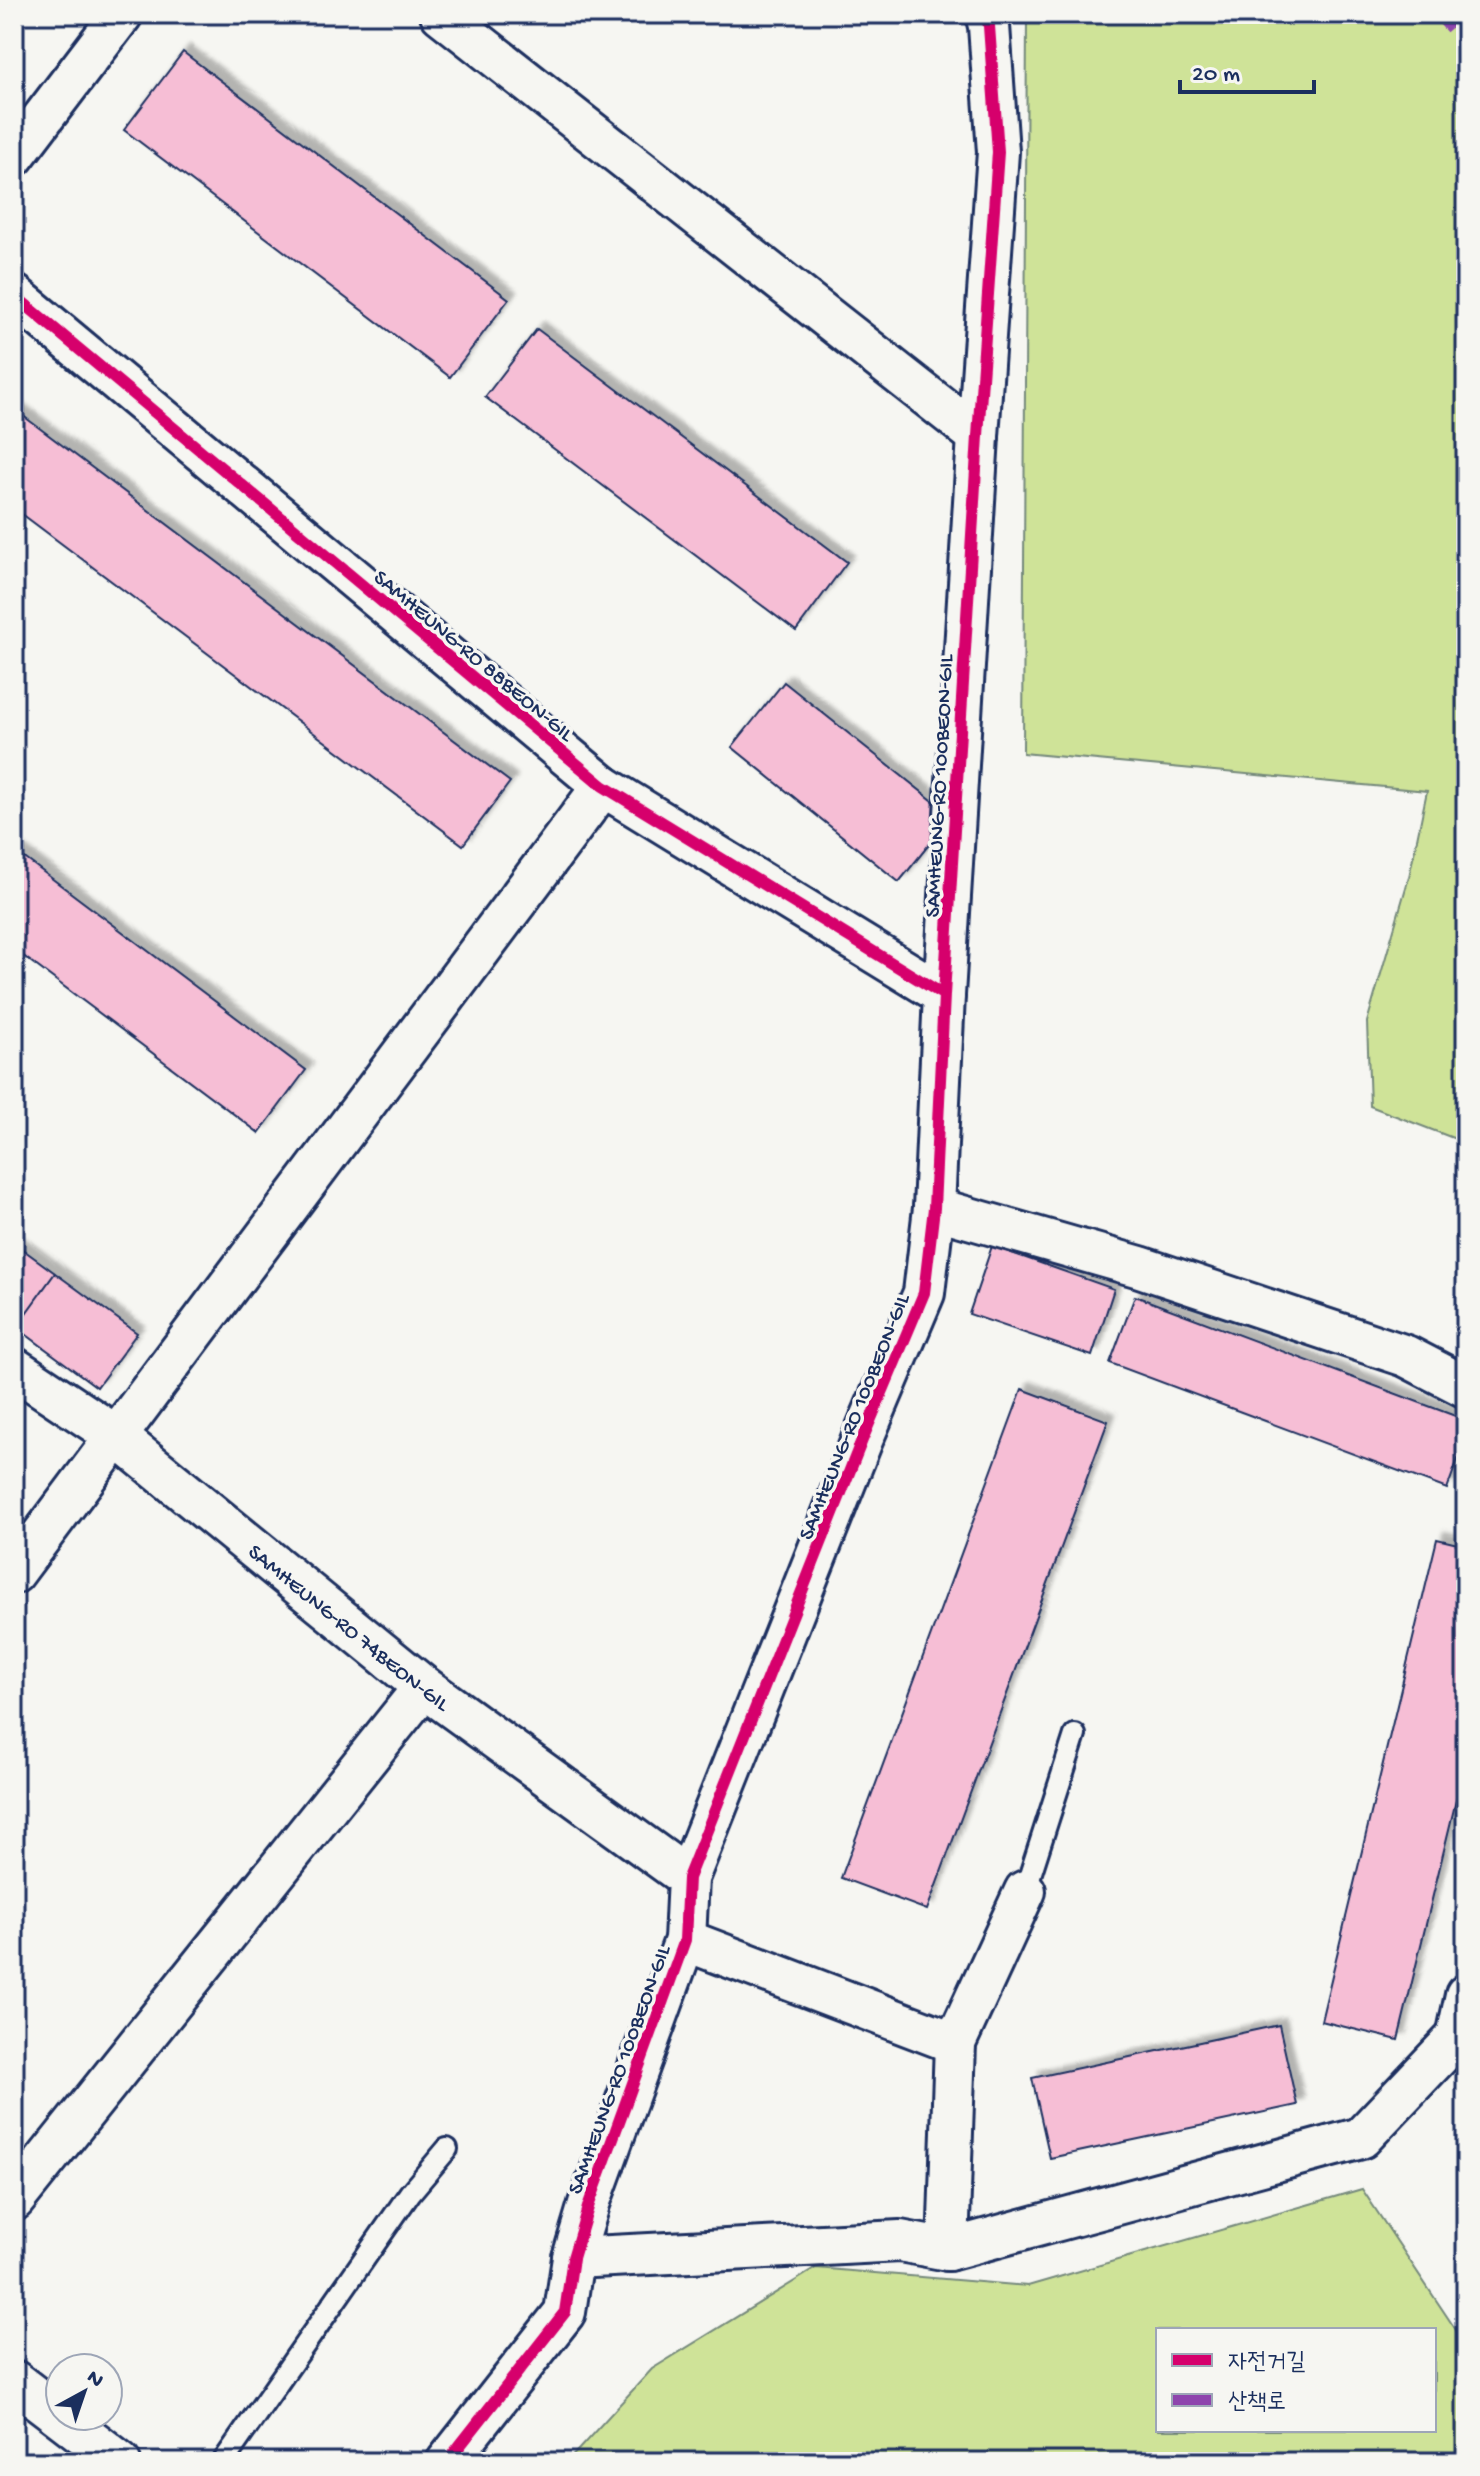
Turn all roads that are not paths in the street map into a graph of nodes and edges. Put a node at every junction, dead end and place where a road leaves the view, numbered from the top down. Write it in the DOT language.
graph roads {
  1 [pos="122,14"];
  2 [pos="441,14"];
  3 [pos="986,14"];
  4 [pos="14,156"];
  5 [pos="14,295"];
  6 [pos="978,436"];
  7 [pos="603,786"];
  8 [pos="944,995"];
  9 [pos="934,1208"];
  10 [pos="14,1368"];
  11 [pos="1466,1387"];
  12 [pos="116,1436"];
  13 [pos="14,1573"];
  14 [pos="424,1687"];
  15 [pos="1075,1735"];
  16 [pos="688,1878"];
  17 [pos="1025,1891"];
  18 [pos="685,1940"];
  19 [pos="1466,1995"];
  20 [pos="955,2043"];
  21 [pos="447,2149"];
  22 [pos="14,2200"];
  23 [pos="948,2250"];
  24 [pos="573,2258"];
  25 [pos="14,2381"];
  26 [pos="120,2462"];
  27 [pos="223,2462"];
  28 [pos="447,2462"];
  1 -- 4 [label="street"];
  2 -- 6 [label="street"];
  3 -- 6 [label="street, SAMHEUNG-RO 100BEON-GIL"];
  5 -- 7 [label="street, SAMHEUNG-RO 88BEON-GIL"];
  6 -- 8 [label="street, SAMHEUNG-RO 100BEON-GIL"];
  7 -- 8 [label="street, SAMHEUNG-RO 88BEON-GIL"];
  7 -- 12 [label="street"];
  8 -- 9 [label="street, SAMHEUNG-RO 100BEON-GIL"];
  9 -- 11 [label="street"];
  9 -- 16 [label="street, SAMHEUNG-RO 100BEON-GIL"];
  10 -- 12 [label="street, SAMHEUNG-RO 74BEON-GIL"];
  12 -- 13 [label="street"];
  12 -- 14 [label="street, SAMHEUNG-RO 74BEON-GIL"];
  14 -- 16 [label="street, SAMHEUNG-RO 74BEON-GIL"];
  14 -- 22 [label="street"];
  15 -- 17 [label="lane"];
  16 -- 18 [label="street, SAMHEUNG-RO 100BEON-GIL"];
  17 -- 20 [label="street"];
  18 -- 20 [label="street"];
  18 -- 24 [label="street, SAMHEUNG-RO 100BEON-GIL"];
  19 -- 23 [label="street"];
  20 -- 23 [label="street"];
  21 -- 27 [label="lane"];
  23 -- 24 [label="street"];
  24 -- 28 [label="street, SAMHEUNG-RO 100BEON-GIL"];
  25 -- 26 [label="street"];
}
